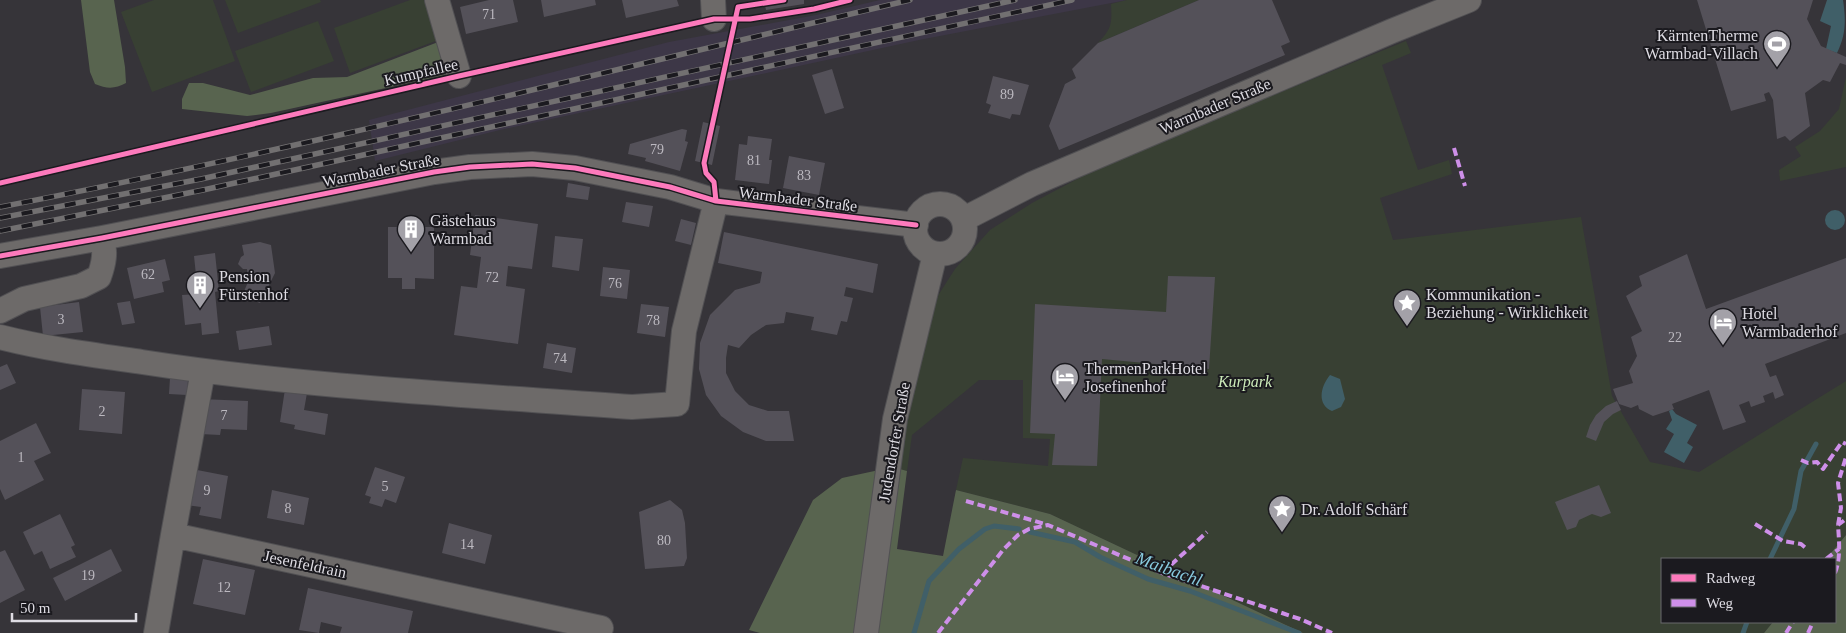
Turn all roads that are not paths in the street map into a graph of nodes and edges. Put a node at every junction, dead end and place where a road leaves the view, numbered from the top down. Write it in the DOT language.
graph roads {
  1 [pos="437,0"];
  2 [pos="1469,0"];
  3 [pos="459,76"];
  4 [pos="716,201"];
  5 [pos="964,219"];
  6 [pos="916,225"];
  7 [pos="102,238"];
  8 [pos="935,254"];
  9 [pos="0,256"];
  10 [pos="0,310"];
  11 [pos="0,337"];
  12 [pos="203,371"];
  13 [pos="173,536"];
  14 [pos="601,628"];
  15 [pos="156,633"];
  16 [pos="866,633"];
  1 -- 3 [label="street, Kumpfallee"];
  2 -- 5 [label="street, Warmbader Straße"];
  4 -- 6 [label="street, Warmbader Straße"];
  4 -- 7 [label="street, Warmbader Straße"];
  4 -- 12 [label="street, Warmbader Straße"];
  5 -- 6 [label="street"];
  5 -- 8 [label="street"];
  6 -- 8 [label="street"];
  7 -- 9 [label="street, Warmbader Straße"];
  7 -- 10 [label="street"];
  8 -- 16 [label="street, Judendorfer Straße"];
  11 -- 12 [label="street"];
  12 -- 13 [label="street"];
  13 -- 14 [label="street, Jesenfeldrain"];
  13 -- 15 [label="street"];
}
